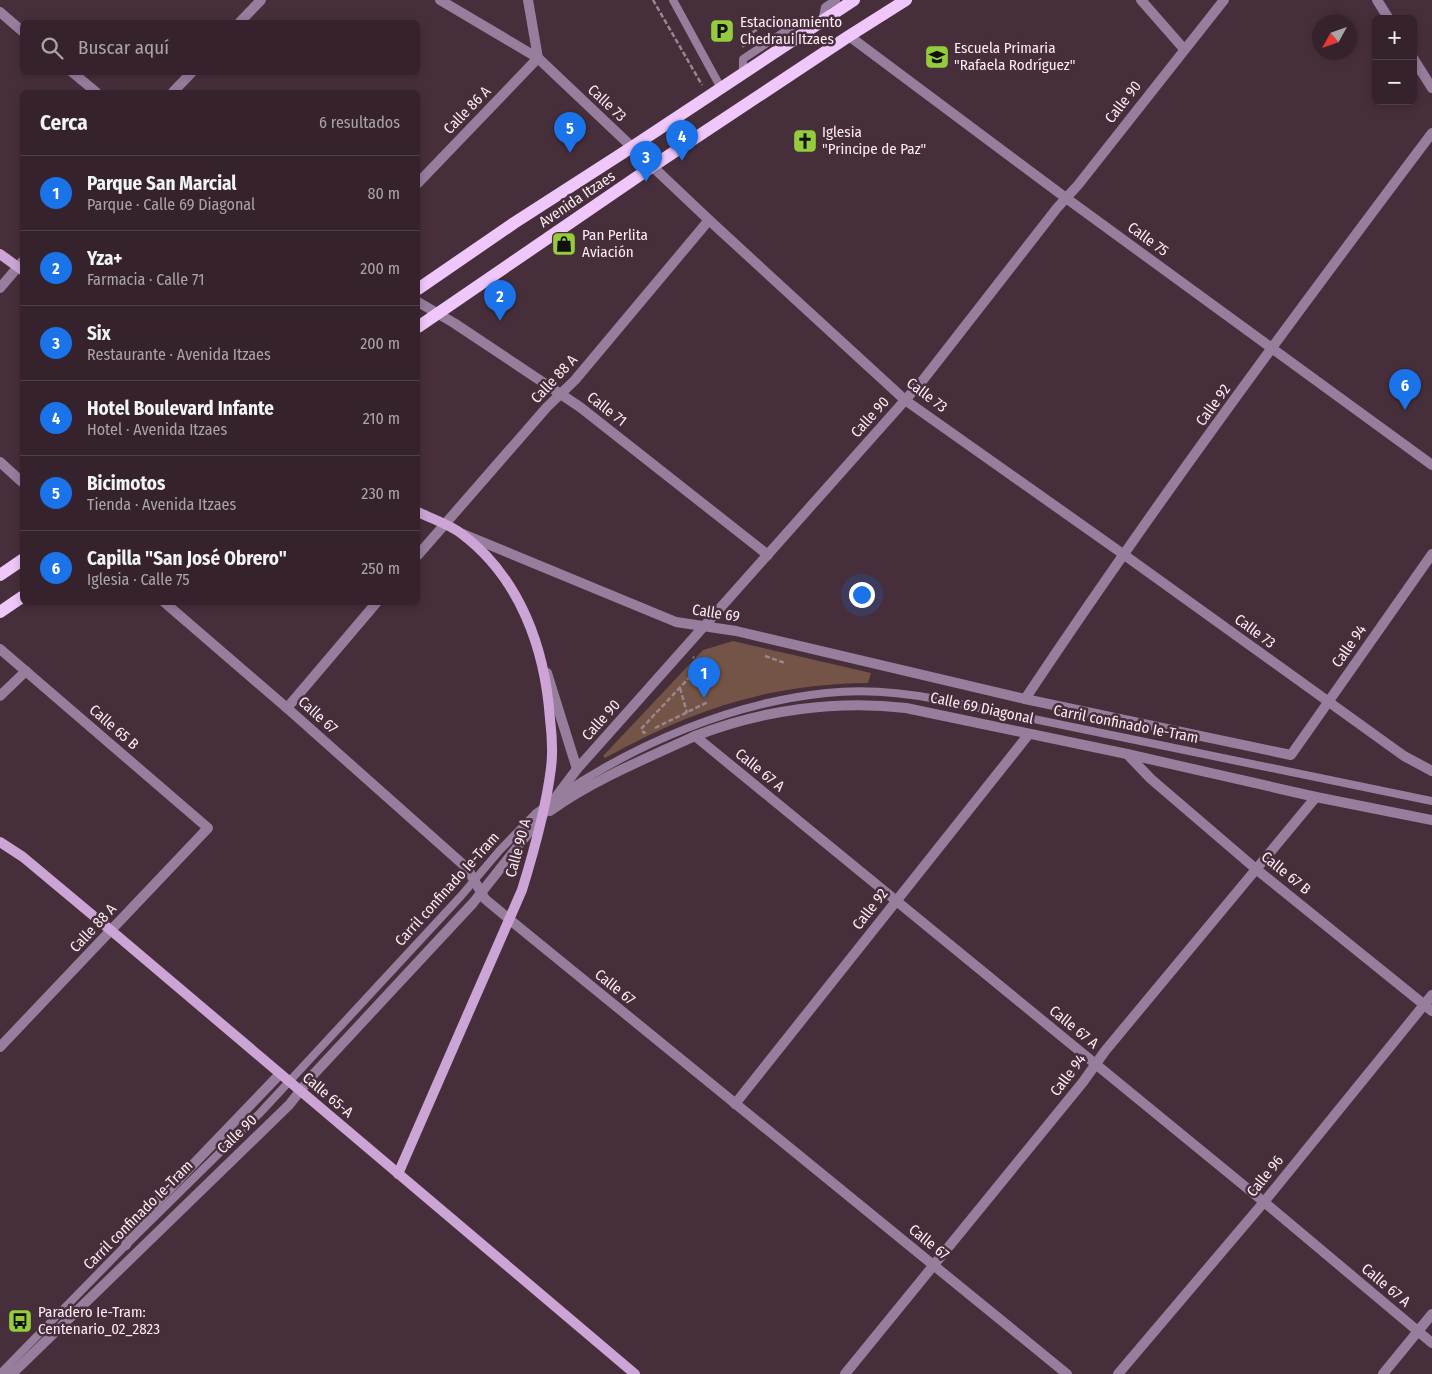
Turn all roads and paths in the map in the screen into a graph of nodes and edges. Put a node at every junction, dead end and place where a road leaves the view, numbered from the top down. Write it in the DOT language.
graph roads {
  1 [pos="261,0"];
  2 [pos="440,0"];
  3 [pos="528,0"];
  4 [pos="653,0"];
  5 [pos="673,0"];
  6 [pos="836,0"];
  7 [pos="854,0"];
  8 [pos="1142,0"];
  9 [pos="1224,0"];
  10 [pos="1377,0"];
  11 [pos="901,1"];
  12 [pos="0,12"];
  13 [pos="1386,15"];
  14 [pos="242,20"];
  15 [pos="818,24"];
  16 [pos="20,29"];
  17 [pos="771,34"];
  18 [pos="848,36"];
  19 [pos="1184,49"];
  20 [pos="746,50"];
  21 [pos="538,58"];
  22 [pos="1414,60"];
  23 [pos="76,75"];
  24 [pos="189,75"];
  25 [pos="703,87"];
  26 [pos="721,88"];
  27 [pos="1432,88"];
  28 [pos="94,90"];
  29 [pos="175,90"];
  30 [pos="1432,133"];
  31 [pos="632,147"];
  32 [pos="654,166"];
  33 [pos="420,181"];
  34 [pos="1066,198"];
  35 [pos="709,220"];
  36 [pos="0,254"];
  37 [pos="20,265"];
  38 [pos="20,267"];
  39 [pos="0,288"];
  40 [pos="420,288"];
  41 [pos="420,303"];
  42 [pos="437,313"];
  43 [pos="420,326"];
  44 [pos="1271,348"];
  45 [pos="560,394"];
  46 [pos="905,400"];
  47 [pos="0,462"];
  48 [pos="1432,465"];
  49 [pos="20,480"];
  50 [pos="420,513"];
  51 [pos="444,524"];
  52 [pos="460,532"];
  53 [pos="420,553"];
  54 [pos="1123,554"];
  55 [pos="1432,554"];
  56 [pos="768,555"];
  57 [pos="20,561"];
  58 [pos="0,575"];
  59 [pos="20,597"];
  60 [pos="167,605"];
  61 [pos="374,605"];
  62 [pos="0,612"];
  63 [pos="705,625"];
  64 [pos="0,649"];
  65 [pos="540,650"];
  66 [pos="692,656"];
  67 [pos="765,656"];
  68 [pos="784,663"];
  69 [pos="26,671"];
  70 [pos="680,688"];
  71 [pos="0,696"];
  72 [pos="1025,699"];
  73 [pos="708,702"];
  74 [pos="1328,702"];
  75 [pos="287,708"];
  76 [pos="687,713"];
  77 [pos="1029,734"];
  78 [pos="695,736"];
  79 [pos="1127,754"];
  80 [pos="1291,755"];
  81 [pos="577,768"];
  82 [pos="1432,771"];
  83 [pos="1316,797"];
  84 [pos="554,800"];
  85 [pos="1432,801"];
  86 [pos="542,812"];
  87 [pos="1432,820"];
  88 [pos="208,828"];
  89 [pos="0,842"];
  90 [pos="1256,869"];
  91 [pos="474,880"];
  92 [pos="483,895"];
  93 [pos="896,901"];
  94 [pos="508,919"];
  95 [pos="111,930"];
  96 [pos="1432,995"];
  97 [pos="1428,1008"];
  98 [pos="0,1047"];
  99 [pos="1096,1064"];
  100 [pos="280,1074"];
  101 [pos="290,1082"];
  102 [pos="300,1090"];
  103 [pos="736,1104"];
  104 [pos="398,1174"];
  105 [pos="1264,1202"];
  106 [pos="126,1245"];
  107 [pos="934,1266"];
  108 [pos="1432,1314"];
  109 [pos="1418,1331"];
  110 [pos="1432,1343"];
  111 [pos="0,1374"];
  112 [pos="10,1374"];
  113 [pos="635,1374"];
  114 [pos="846,1374"];
  115 [pos="1067,1374"];
  116 [pos="1118,1374"];
  117 [pos="1383,1374"];
  1 -- 14 [label="street"];
  2 -- 21 [label="street, Calle 73"];
  3 -- 21 [label="street"];
  4 -- 25 [label="path"];
  5 -- 26 [label="lane"];
  6 -- 15 [label="lane"];
  7 -- 15 [label="main road, Avenida Itzaes"];
  8 -- 19 [label="street"];
  9 -- 19 [label="street, Calle 90"];
  10 -- 13 [label="street"];
  11 -- 18 [label="main road, Avenida Itzaes"];
  12 -- 16 [label="street"];
  15 -- 26 [label="main road, Avenida Itzaes"];
  17 -- 20 [label="path"];
  18 -- 32 [label="main road, Avenida Itzaes"];
  18 -- 34 [label="street, Calle 75"];
  19 -- 34 [label="street, Calle 90"];
  21 -- 31 [label="street, Calle 73"];
  21 -- 33 [label="street, Calle 86 A"];
  22 -- 27 [label="street"];
  23 -- 28 [label="street"];
  24 -- 29 [label="street"];
  26 -- 31 [label="main road, Avenida Itzaes"];
  30 -- 44 [label="street, Calle 92"];
  31 -- 32 [label="street, Calle 73"];
  31 -- 40 [label="main road, Avenida Itzaes"];
  32 -- 35 [label="street, Calle 73"];
  32 -- 42 [label="main road, Avenida Itzaes"];
  34 -- 44 [label="street, Calle 75"];
  34 -- 46 [label="street, Calle 90"];
  35 -- 45 [label="street, Calle 88 A"];
  35 -- 46 [label="street, Calle 73"];
  36 -- 37 [label="main road"];
  38 -- 39 [label="street"];
  41 -- 42 [label="street, Calle 71"];
  42 -- 43 [label="main road, Avenida Itzaes"];
  42 -- 45 [label="street, Calle 71"];
  44 -- 48 [label="street, Calle 75"];
  44 -- 54 [label="street, Calle 92"];
  45 -- 51 [label="street, Calle 88 A"];
  45 -- 56 [label="street, Calle 71"];
  46 -- 54 [label="street, Calle 73"];
  46 -- 56 [label="street, Calle 90"];
  47 -- 49 [label="street"];
  50 -- 51 [label="main road, Calle 69"];
  51 -- 52 [label="main road, Calle 69"];
  51 -- 53 [label="street, Calle 88 A"];
  52 -- 63 [label="street, Calle 69"];
  52 -- 65 [label="main road, Calle 90 A"];
  54 -- 72 [label="street, Calle 92"];
  54 -- 74 [label="street, Calle 73"];
  55 -- 74 [label="street, Calle 94"];
  56 -- 63 [label="street, Calle 90"];
  57 -- 58 [label="main road"];
  59 -- 62 [label="main road"];
  60 -- 75 [label="street, Calle 67"];
  61 -- 75 [label="street"];
  63 -- 72 [label="street, Calle 69"];
  63 -- 81 [label="street, Calle 90"];
  64 -- 69 [label="street, Calle 65 B"];
  65 -- 81 [label="street"];
  65 -- 86 [label="main road, Calle 90 A"];
  66 -- 70 [label="path"];
  67 -- 68 [label="path"];
  69 -- 71 [label="street"];
  69 -- 88 [label="street, Calle 65 B"];
  70 -- 76 [label="path"];
  70 -- 76 [label="path"];
  72 -- 80 [label="street, Calle 69"];
  73 -- 76 [label="path"];
  74 -- 80 [label="street, Calle 94"];
  74 -- 82 [label="street, Calle 73"];
  75 -- 91 [label="street, Calle 67"];
  77 -- 78 [label="street, Calle 69 Diagonal"];
  77 -- 79 [label="street, Calle 69 Diagonal"];
  77 -- 93 [label="street, Calle 92"];
  78 -- 86 [label="street, Calle 69 Diagonal"];
  78 -- 93 [label="street, Calle 67 A"];
  79 -- 83 [label="street, Calle 69 Diagonal"];
  79 -- 90 [label="street, Calle 67 B"];
  81 -- 84 [label="street, Calle 90"];
  83 -- 87 [label="street, Calle 69 Diagonal"];
  83 -- 90 [label="street, Calle 94"];
  84 -- 85 [label="lane, Carril confinado Ie-Tram"];
  84 -- 86 [label="street, Calle 90"];
  86 -- 91 [label="lane, Carril confinado Ie-Tram"];
  86 -- 92 [label="street, Calle 90"];
  86 -- 94 [label="main road, Calle 90 A"];
  88 -- 95 [label="street, Calle 88 A"];
  89 -- 95 [label="main road, Calle 65-A"];
  90 -- 97 [label="street, Calle 67 B"];
  90 -- 99 [label="street, Calle 94"];
  91 -- 92 [label="street, Calle 67"];
  91 -- 101 [label="lane, Carril confinado Ie-Tram"];
  92 -- 94 [label="street, Calle 67"];
  92 -- 102 [label="street, Calle 90"];
  93 -- 99 [label="street, Calle 67 A"];
  93 -- 103 [label="street, Calle 92"];
  94 -- 103 [label="street, Calle 67"];
  94 -- 104 [label="main road, Calle 90 A"];
  95 -- 98 [label="street, Calle 88 A"];
  95 -- 100 [label="main road, Calle 65-A"];
  96 -- 97 [label="street, Calle 96"];
  97 -- 105 [label="street, Calle 96"];
  99 -- 105 [label="street, Calle 67 A"];
  99 -- 107 [label="street, Calle 94"];
  100 -- 101 [label="main road, Calle 65-A"];
  100 -- 106 [label="street, Calle 90"];
  101 -- 102 [label="main road, Calle 65-A"];
  101 -- 106 [label="lane, Carril confinado Ie-Tram"];
  102 -- 104 [label="main road, Calle 65-A"];
  102 -- 112 [label="street, Calle 90"];
  103 -- 107 [label="street, Calle 67"];
  104 -- 113 [label="main road, Calle 65-A"];
  105 -- 109 [label="street, Calle 67 A"];
  105 -- 116 [label="street, Calle 96"];
  106 -- 111 [label="lane, Carril confinado Ie-Tram"];
  107 -- 114 [label="street, Calle 94"];
  107 -- 115 [label="street, Calle 67"];
  108 -- 109 [label="street"];
  109 -- 110 [label="street, Calle 67 A"];
  109 -- 117 [label="street"];
}
